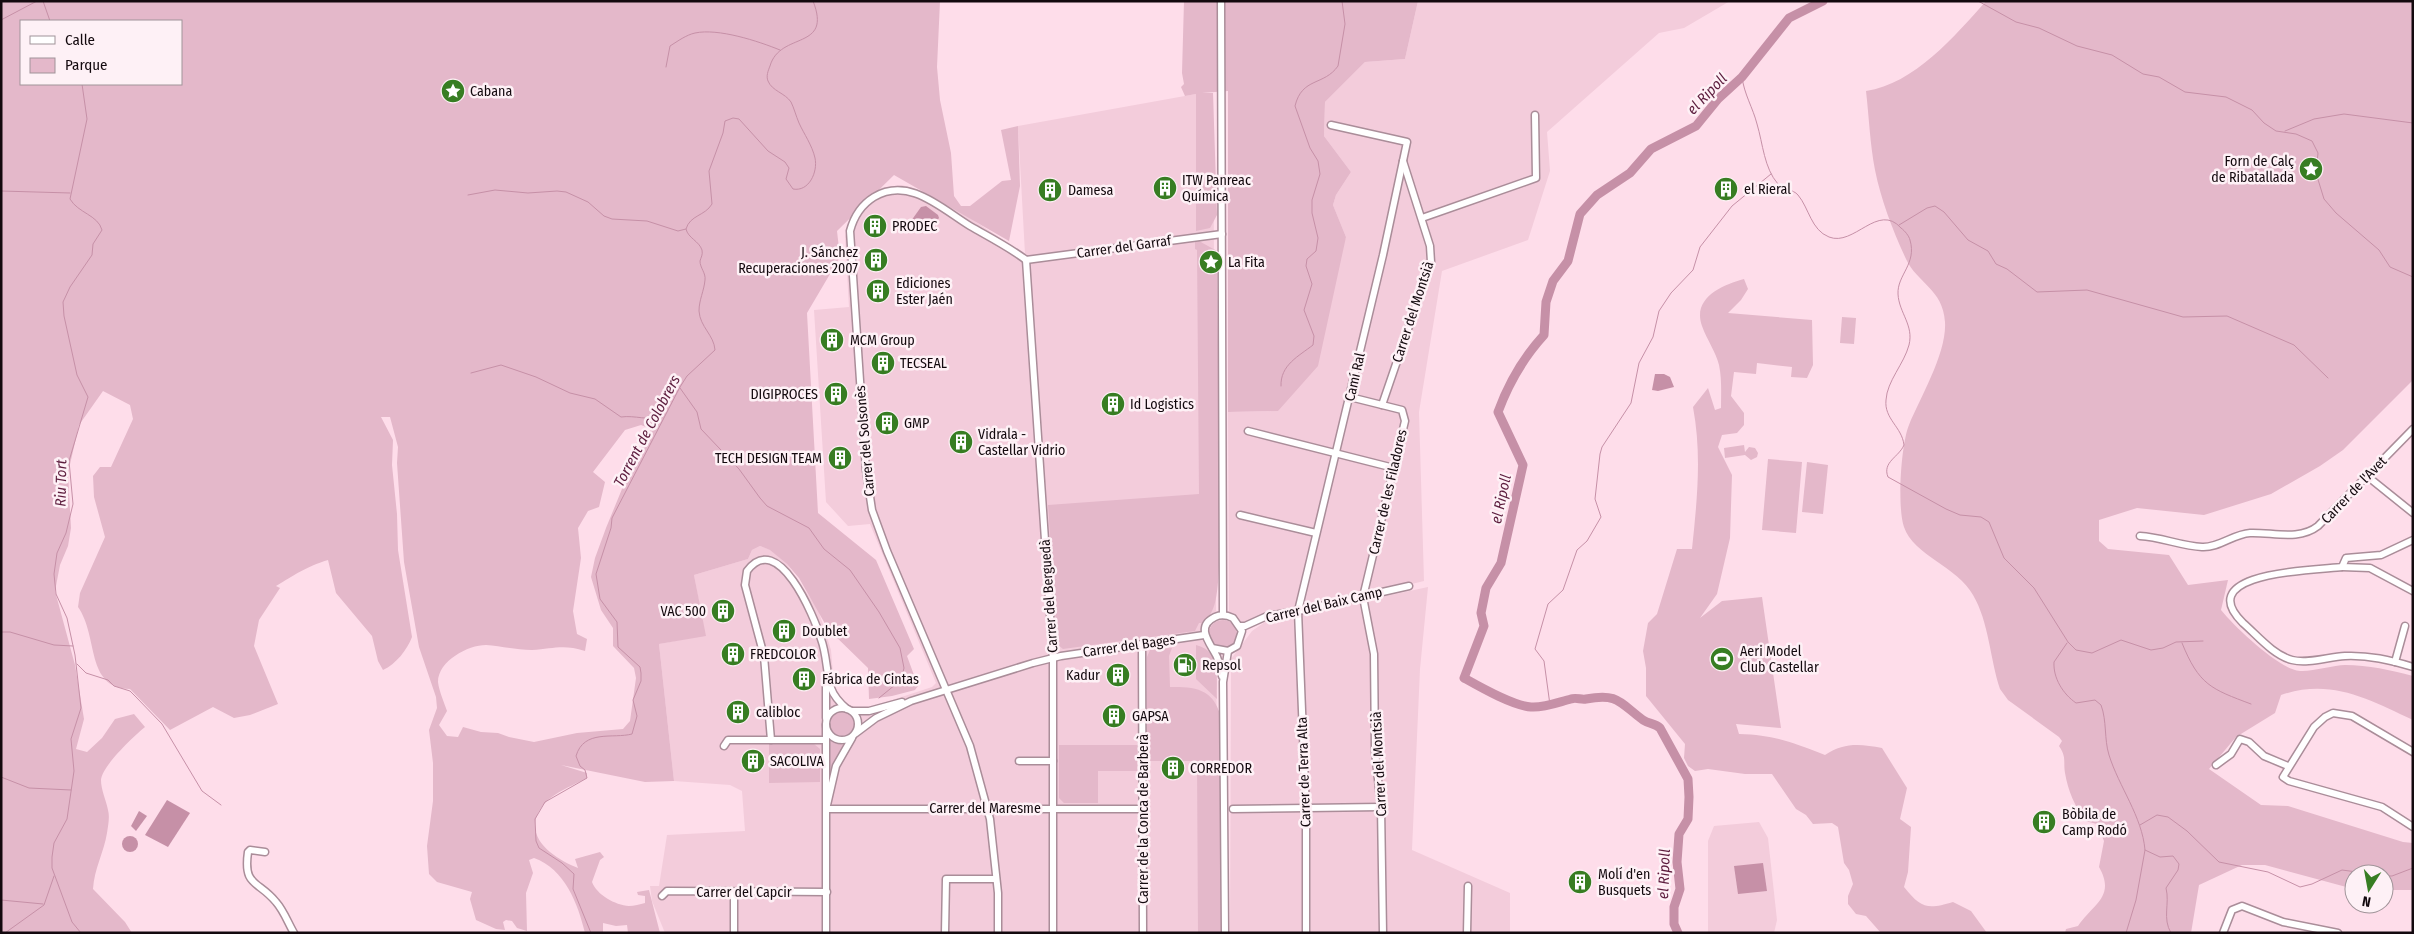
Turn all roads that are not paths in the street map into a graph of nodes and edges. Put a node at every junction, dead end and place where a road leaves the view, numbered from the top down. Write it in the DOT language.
graph roads {
  1 [pos="1221,1"];
  2 [pos="1535,115"];
  3 [pos="1331,125"];
  4 [pos="1403,160"];
  5 [pos="1422,218"];
  6 [pos="1222,234"];
  7 [pos="1026,260"];
  8 [pos="1350,397"];
  9 [pos="1382,405"];
  10 [pos="1248,431"];
  11 [pos="2412,431"];
  12 [pos="1336,452"];
  13 [pos="1394,468"];
  14 [pos="2367,476"];
  15 [pos="2413,513"];
  16 [pos="1240,514"];
  17 [pos="1316,533"];
  18 [pos="2140,536"];
  19 [pos="2413,540"];
  20 [pos="2342,567"];
  21 [pos="1409,586"];
  22 [pos="2413,591"];
  23 [pos="1363,597"];
  24 [pos="1298,611"];
  25 [pos="1223,615"];
  26 [pos="1240,626"];
  27 [pos="2405,626"];
  28 [pos="1204,635"];
  29 [pos="1142,644"];
  30 [pos="1212,648"];
  31 [pos="1228,651"];
  32 [pos="1053,658"];
  33 [pos="2395,662"];
  34 [pos="828,665"];
  35 [pos="2413,667"];
  36 [pos="1223,682"];
  37 [pos="947,689"];
  38 [pos="911,701"];
  39 [pos="850,710"];
  40 [pos="826,723"];
  41 [pos="855,734"];
  42 [pos="771,740"];
  43 [pos="825,740"];
  44 [pos="724,746"];
  45 [pos="2413,752"];
  46 [pos="1053,760"];
  47 [pos="1020,761"];
  48 [pos="2216,765"];
  49 [pos="2288,766"];
  50 [pos="987,807"];
  51 [pos="1381,807"];
  52 [pos="1054,808"];
  53 [pos="1142,808"];
  54 [pos="827,809"];
  55 [pos="1233,809"];
  56 [pos="1306,810"];
  57 [pos="2413,826"];
  58 [pos="265,852"];
  59 [pos="996,879"];
  60 [pos="1468,886"];
  61 [pos="734,892"];
  62 [pos="827,892"];
  63 [pos="662,896"];
  64 [pos="2293,924"];
  65 [pos="294,933"];
  66 [pos="734,933"];
  67 [pos="826,933"];
  68 [pos="946,933"];
  69 [pos="998,933"];
  70 [pos="1053,933"];
  71 [pos="1143,933"];
  72 [pos="1225,933"];
  73 [pos="1306,933"];
  74 [pos="1383,933"];
  75 [pos="1467,933"];
  76 [pos="2223,933"];
  77 [pos="2296,933"];
  78 [pos="2338,933"];
  1 -- 6 [label="street"];
  2 -- 5 [label="street"];
  3 -- 4 [label="street, Camí Ral"];
  4 -- 5 [label="street, Carrer del Montsià"];
  4 -- 8 [label="street, Camí Ral"];
  5 -- 9 [label="street, Carrer del Montsià"];
  6 -- 7 [label="street, Carrer del Garraf"];
  6 -- 25 [label="street"];
  7 -- 32 [label="street, Carrer del Berguedà"];
  7 -- 37 [label="street, Carrer del Solsonès"];
  8 -- 9 [label="street, Carrer de les Filadores"];
  8 -- 12 [label="street, Camí Ral"];
  9 -- 13 [label="street, Carrer de les Filadores"];
  10 -- 12 [label="street"];
  11 -- 14 [label="street, Carrer de l'Avet"];
  12 -- 13 [label="street"];
  12 -- 17 [label="street, Camí Ral"];
  13 -- 23 [label="street, Carrer de les Filadores"];
  14 -- 15 [label="street"];
  14 -- 18 [label="street, Carrer de l'Avet"];
  16 -- 17 [label="street"];
  17 -- 24 [label="street, Camí Ral"];
  19 -- 20 [label="street"];
  20 -- 22 [label="street"];
  20 -- 33 [label="street"];
  21 -- 23 [label="street, Carrer del Baix Camp"];
  23 -- 24 [label="street, Carrer del Baix Camp"];
  23 -- 51 [label="street, Carrer del Montsià"];
  24 -- 26 [label="street, Carrer del Baix Camp"];
  24 -- 56 [label="street, Carrer de Terra Alta"];
  25 -- 26 [label="street"];
  25 -- 28 [label="street"];
  26 -- 31 [label="street"];
  27 -- 33 [label="street"];
  28 -- 29 [label="street, Carrer del Bages"];
  28 -- 30 [label="street"];
  29 -- 32 [label="street, Carrer del Bages"];
  29 -- 53 [label="street, Carrer de la Conca de Barberà"];
  30 -- 31 [label="street"];
  30 -- 36 [label="street"];
  31 -- 36 [label="street"];
  32 -- 37 [label="street, Carrer del Bages"];
  32 -- 46 [label="street, Carrer del Berguedà"];
  33 -- 35 [label="street"];
  34 -- 39 [label="street"];
  34 -- 40 [label="street"];
  34 -- 42 [label="street"];
  36 -- 72 [label="street"];
  37 -- 38 [label="street, Carrer del Bages"];
  37 -- 50 [label="street, Carrer del Solsonès"];
  38 -- 39 [label="street, Carrer del Bages"];
  38 -- 41 [label="street, Carrer del Bages"];
  39 -- 40 [label="street"];
  39 -- 41 [label="street"];
  40 -- 41 [label="street"];
  40 -- 43 [label="street"];
  41 -- 54 [label="street"];
  42 -- 43 [label="street"];
  42 -- 44 [label="street"];
  43 -- 54 [label="street"];
  45 -- 49 [label="street"];
  46 -- 47 [label="street"];
  46 -- 52 [label="street, Carrer del Berguedà"];
  48 -- 49 [label="street"];
  49 -- 57 [label="street"];
  50 -- 52 [label="street, Carrer del Maresme"];
  50 -- 54 [label="street, Carrer del Maresme"];
  50 -- 59 [label="street, Carrer del Solsonès"];
  51 -- 56 [label="street"];
  51 -- 74 [label="street, Carrer del Montsià"];
  52 -- 53 [label="street, Carrer del Maresme"];
  52 -- 70 [label="street, Carrer del Berguedà"];
  53 -- 71 [label="street, Carrer de la Conca de Barberà"];
  54 -- 62 [label="street"];
  55 -- 56 [label="street"];
  56 -- 73 [label="street, Carrer de Terra Alta"];
  58 -- 65 [label="street"];
  59 -- 68 [label="street"];
  59 -- 69 [label="street, Carrer del Solsonès"];
  60 -- 75 [label="street"];
  61 -- 62 [label="street, Carrer del Capcir"];
  61 -- 63 [label="street, Carrer del Capcir"];
  61 -- 66 [label="street"];
  62 -- 67 [label="street"];
  64 -- 76 [label="street"];
  64 -- 77 [label="street"];
  64 -- 78 [label="street"];
}
